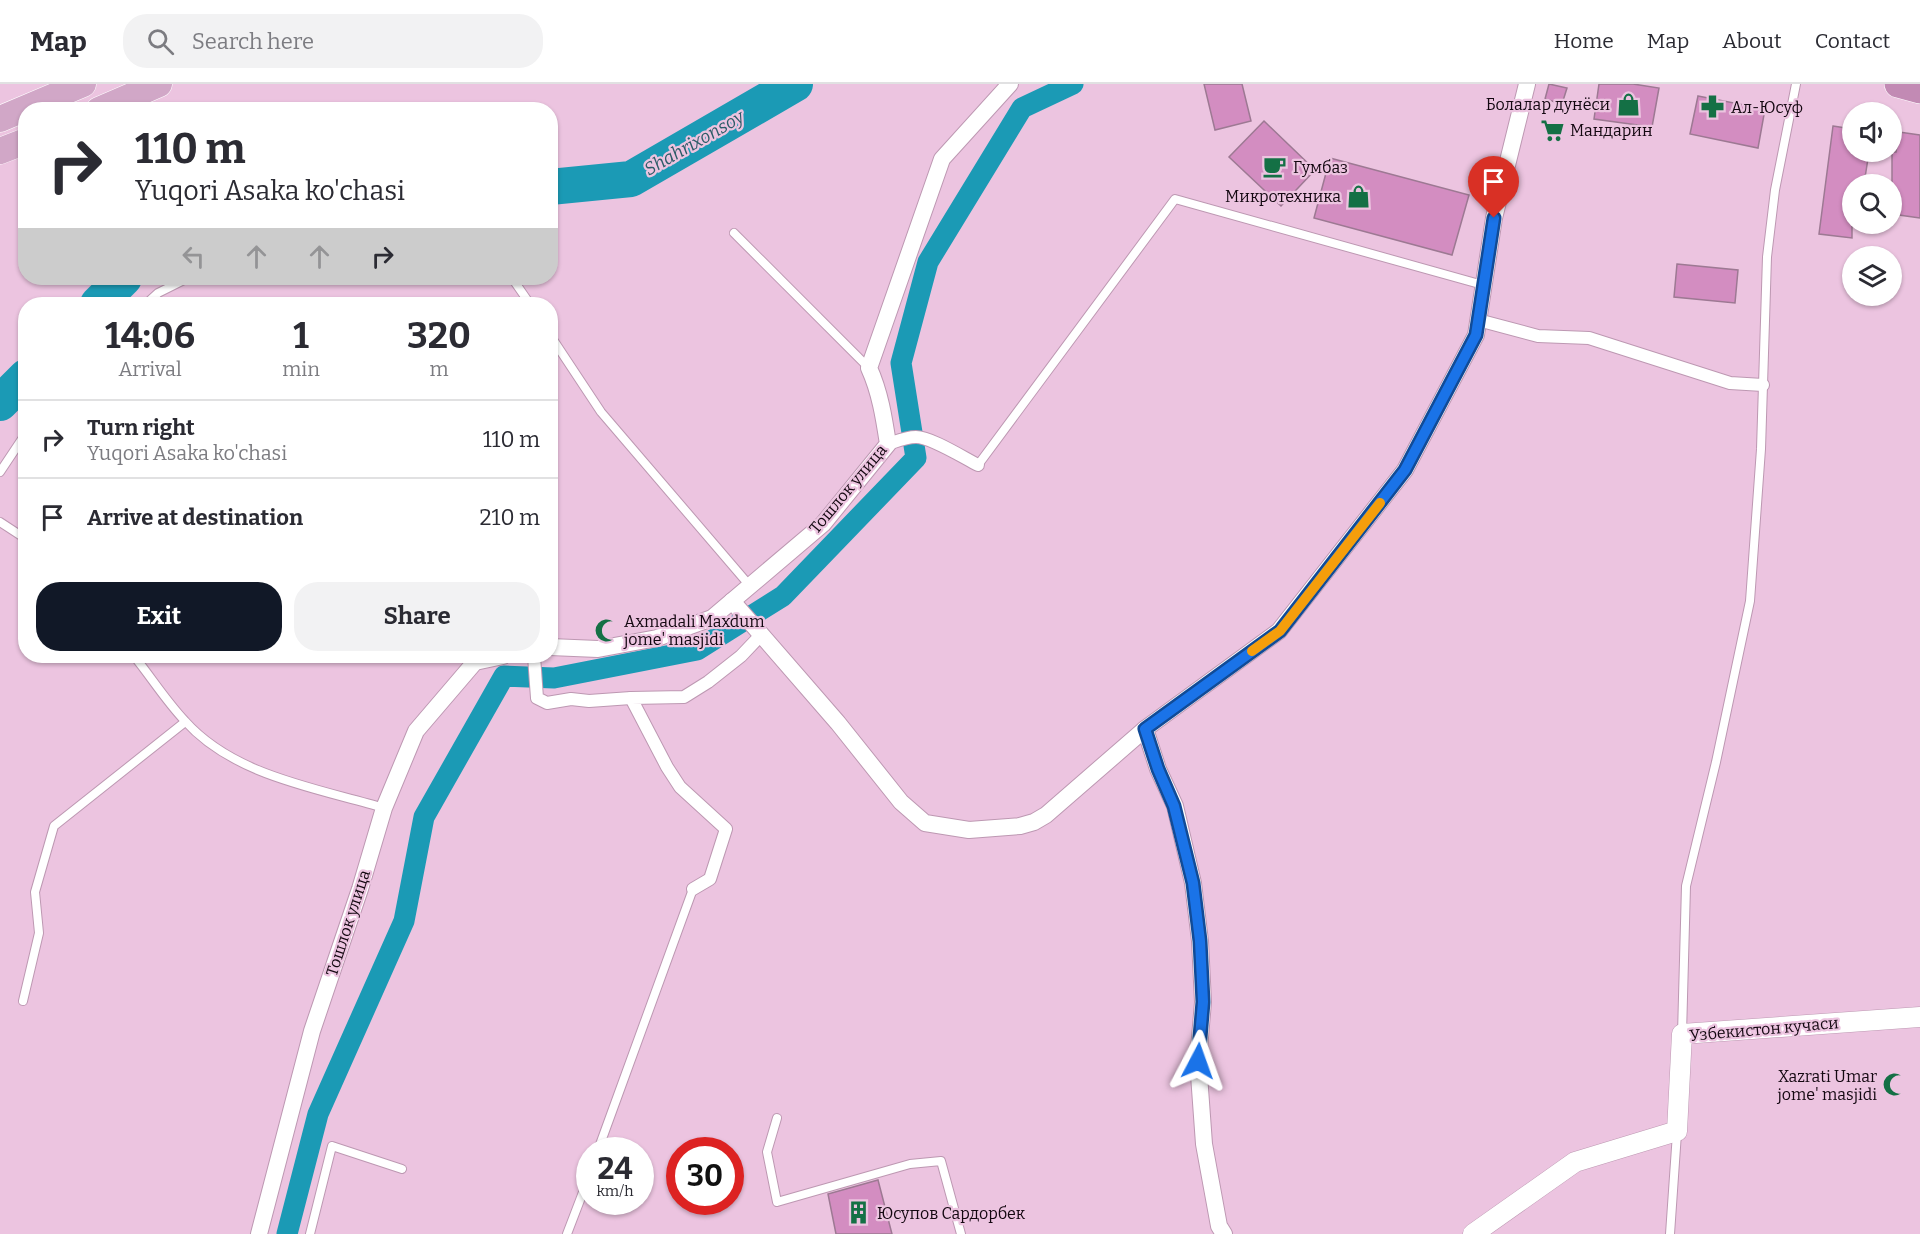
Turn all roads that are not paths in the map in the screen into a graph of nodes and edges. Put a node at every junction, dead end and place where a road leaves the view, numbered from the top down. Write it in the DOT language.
graph roads {
  1 [pos="83,84"];
  2 [pos="159,84"];
  3 [pos="1010,84"];
  4 [pos="1527,84"];
  5 [pos="1796,84"];
  6 [pos="1898,84"];
  7 [pos="1920,90"];
  8 [pos="40,102"];
  9 [pos="117,102"];
  10 [pos="18,111"];
  11 [pos="0,119"];
  12 [pos="18,144"];
  13 [pos="0,151"];
  14 [pos="734,232"];
  15 [pos="174,285"];
  16 [pos="1483,285"];
  17 [pos="154,297"];
  18 [pos="1478,320"];
  19 [pos="558,347"];
  20 [pos="869,368"];
  21 [pos="1763,385"];
  22 [pos="896,442"];
  23 [pos="18,445"];
  24 [pos="978,465"];
  25 [pos="0,472"];
  26 [pos="0,521"];
  27 [pos="18,533"];
  28 [pos="750,586"];
  29 [pos="733,602"];
  30 [pos="761,634"];
  31 [pos="558,647"];
  32 [pos="139,663"];
  33 [pos="474,663"];
  34 [pos="534,663"];
  35 [pos="632,698"];
  36 [pos="185,722"];
  37 [pos="1145,729"];
  38 [pos="384,808"];
  39 [pos="693,889"];
  40 [pos="23,1001"];
  41 [pos="1920,1017"];
  42 [pos="1682,1034"];
  43 [pos="777,1118"];
  44 [pos="1677,1131"];
  45 [pos="603,1137"];
  46 [pos="402,1169"];
  47 [pos="576,1211"];
  48 [pos="259,1234"];
  49 [pos="310,1234"];
  50 [pos="567,1234"];
  51 [pos="961,1234"];
  52 [pos="1224,1234"];
  53 [pos="1473,1234"];
  54 [pos="1670,1234"];
  1 -- 8 [label="main road"];
  2 -- 9 [label="main road"];
  3 -- 20 [label="street"];
  4 -- 16 [label="street"];
  5 -- 21 [label="lane"];
  6 -- 7 [label="highway"];
  10 -- 11 [label="main road"];
  12 -- 13 [label="main road"];
  14 -- 20 [label="lane"];
  15 -- 17 [label="lane"];
  16 -- 18 [label="street"];
  16 -- 24 [label="lane"];
  18 -- 21 [label="street"];
  18 -- 37 [label="street"];
  19 -- 28 [label="lane"];
  20 -- 22 [label="street, Тошлок улица"];
  21 -- 42 [label="lane"];
  22 -- 24 [label="street"];
  22 -- 28 [label="street, Тошлок улица"];
  23 -- 25 [label="lane"];
  26 -- 27 [label="lane"];
  28 -- 29 [label="street, Тошлок улица"];
  29 -- 30 [label="street"];
  29 -- 31 [label="street, Тошлок улица"];
  30 -- 35 [label="street"];
  30 -- 37 [label="street"];
  32 -- 36 [label="lane"];
  33 -- 38 [label="street, Тошлок улица"];
  34 -- 35 [label="street"];
  35 -- 39 [label="street"];
  36 -- 38 [label="lane"];
  36 -- 40 [label="lane"];
  37 -- 52 [label="street"];
  38 -- 48 [label="street, Тошлок улица"];
  39 -- 45 [label="lane"];
  41 -- 42 [label="street, Узбекистон кучаси"];
  42 -- 44 [label="street, Узбекистон кучаси"];
  43 -- 51 [label="lane"];
  44 -- 53 [label="street"];
  44 -- 54 [label="lane"];
  46 -- 49 [label="lane"];
  47 -- 50 [label="lane"];
}
